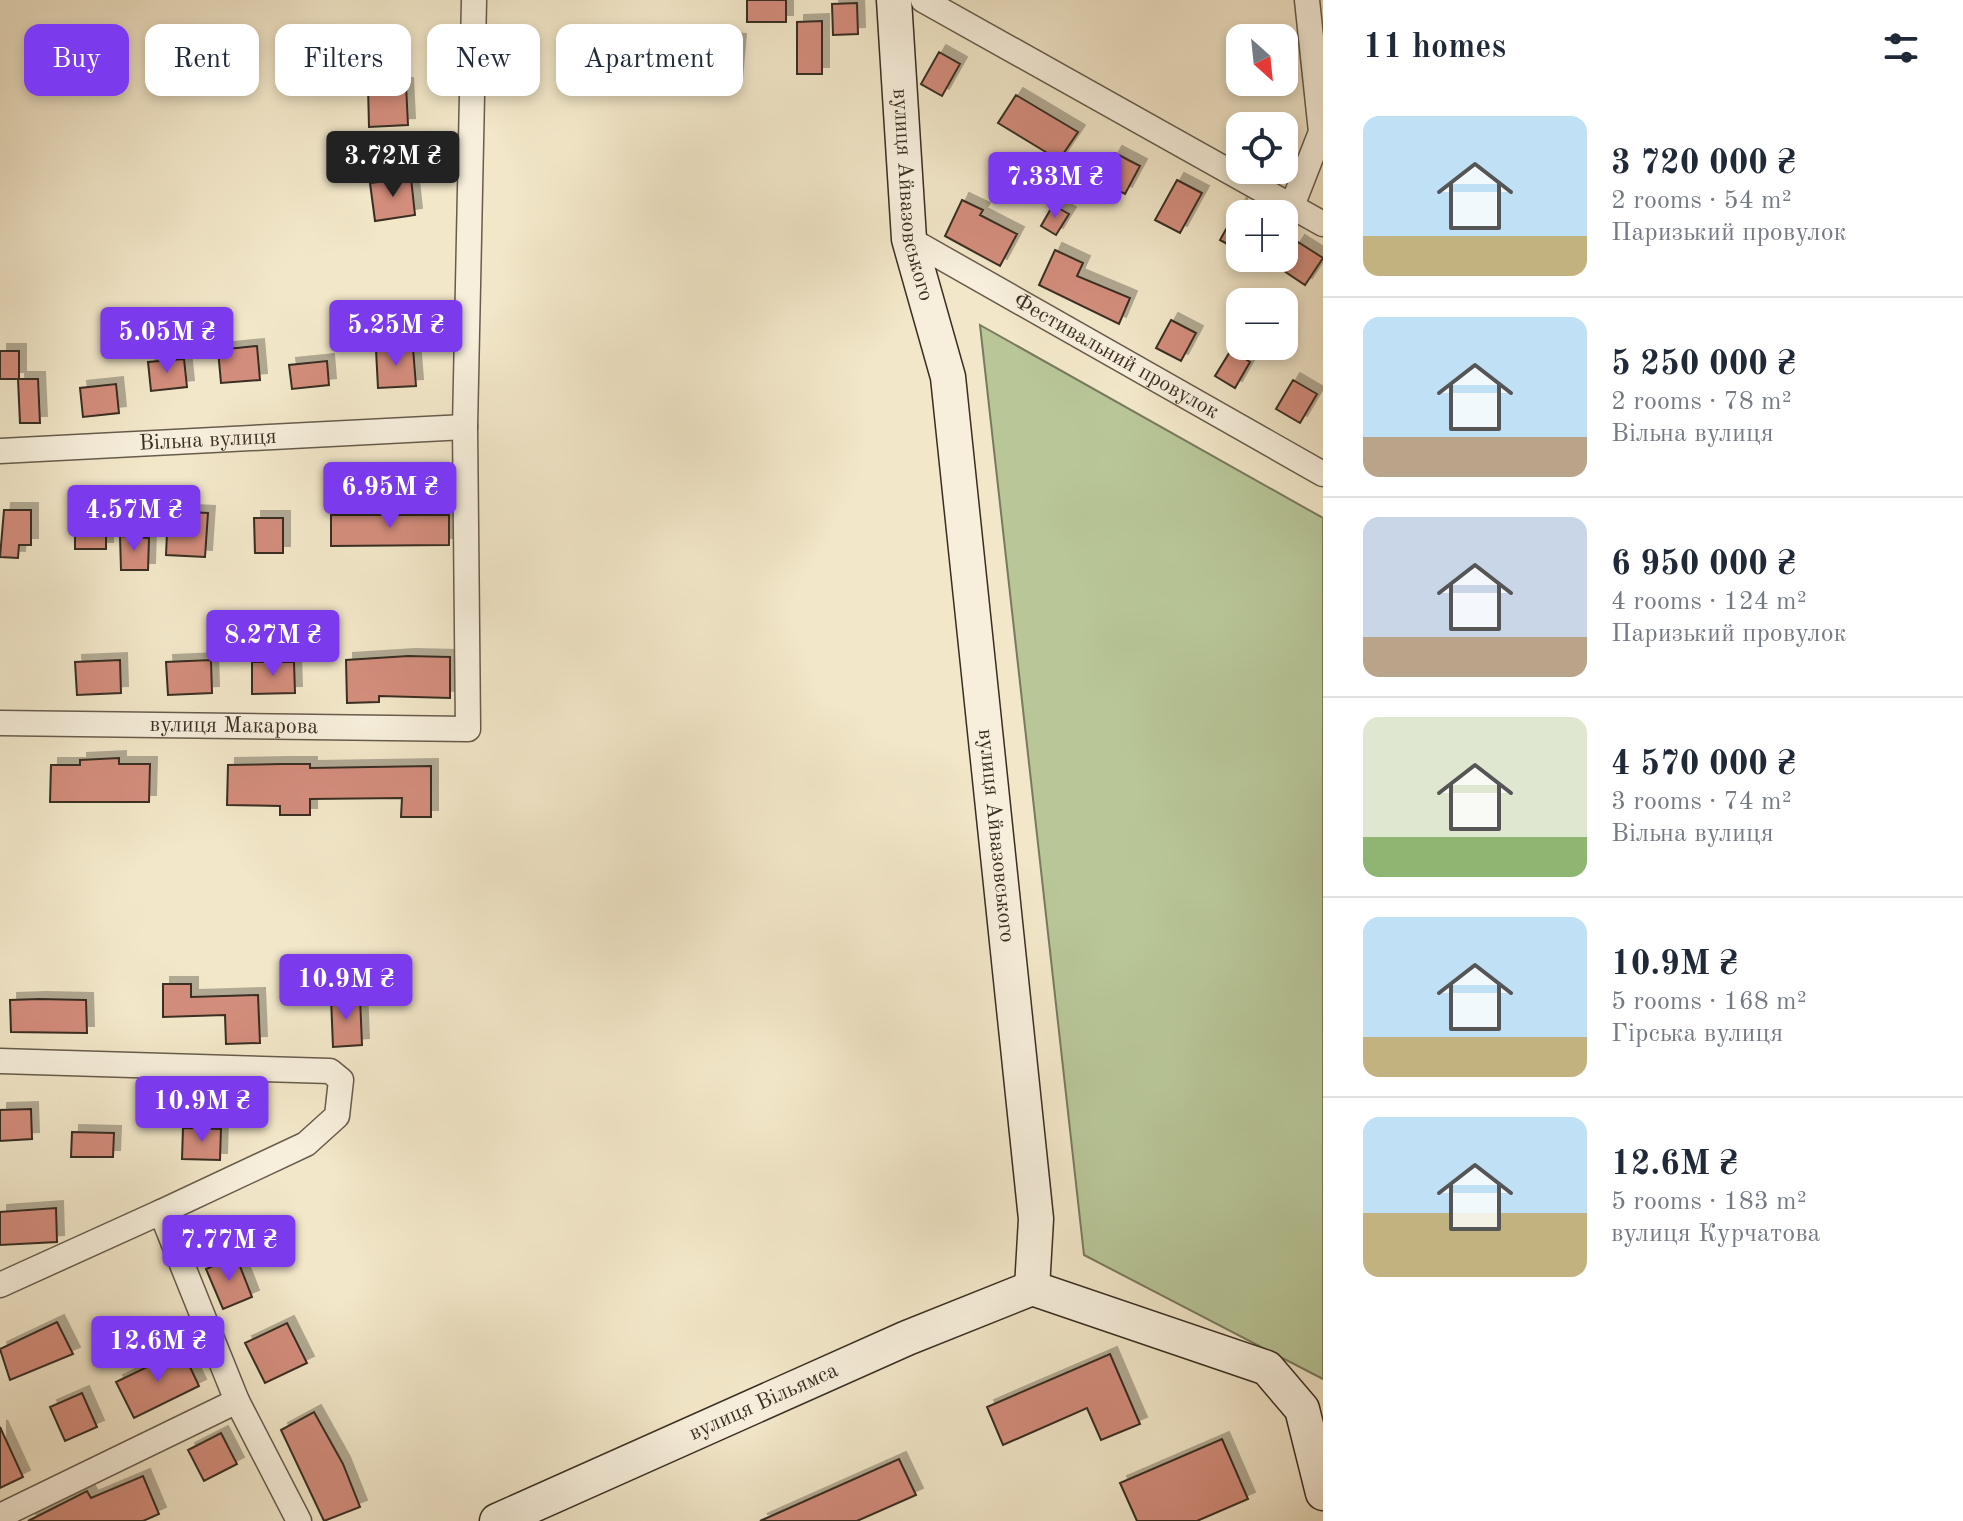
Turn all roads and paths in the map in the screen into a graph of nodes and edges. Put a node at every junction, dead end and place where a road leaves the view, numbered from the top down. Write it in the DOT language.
graph roads {
  1 [pos="474,0"];
  2 [pos="894,0"];
  3 [pos="923,0"];
  4 [pos="1307,0"];
  5 [pos="1281,200"];
  6 [pos="1294,200"];
  7 [pos="1298,209"];
  8 [pos="1323,224"];
  9 [pos="909,239"];
  10 [pos="465,427"];
  11 [pos="0,451"];
  12 [pos="1323,474"];
  13 [pos="0,723"];
  14 [pos="0,1061"];
  15 [pos="161,1212"];
  16 [pos="0,1285"];
  17 [pos="1032,1288"];
  18 [pos="237,1401"];
  19 [pos="1323,1493"];
  20 [pos="0,1516"];
  21 [pos="299,1521"];
  22 [pos="497,1521"];
  1 -- 10 [label="street"];
  2 -- 9 [label="street, вулиця Айвазовського"];
  3 -- 5 [label="street"];
  4 -- 6 [label="street"];
  7 -- 8 [label="street"];
  9 -- 12 [label="street, Фестивальний провулок"];
  9 -- 17 [label="street, вулиця Айвазовського"];
  10 -- 11 [label="street, Вільна вулиця"];
  10 -- 13 [label="street, вулиця Макарова"];
  14 -- 15 [label="street"];
  15 -- 16 [label="street"];
  15 -- 18 [label="street"];
  17 -- 19 [label="street"];
  17 -- 22 [label="street, вулиця Вільямса"];
  18 -- 20 [label="street"];
  18 -- 21 [label="street"];
}
